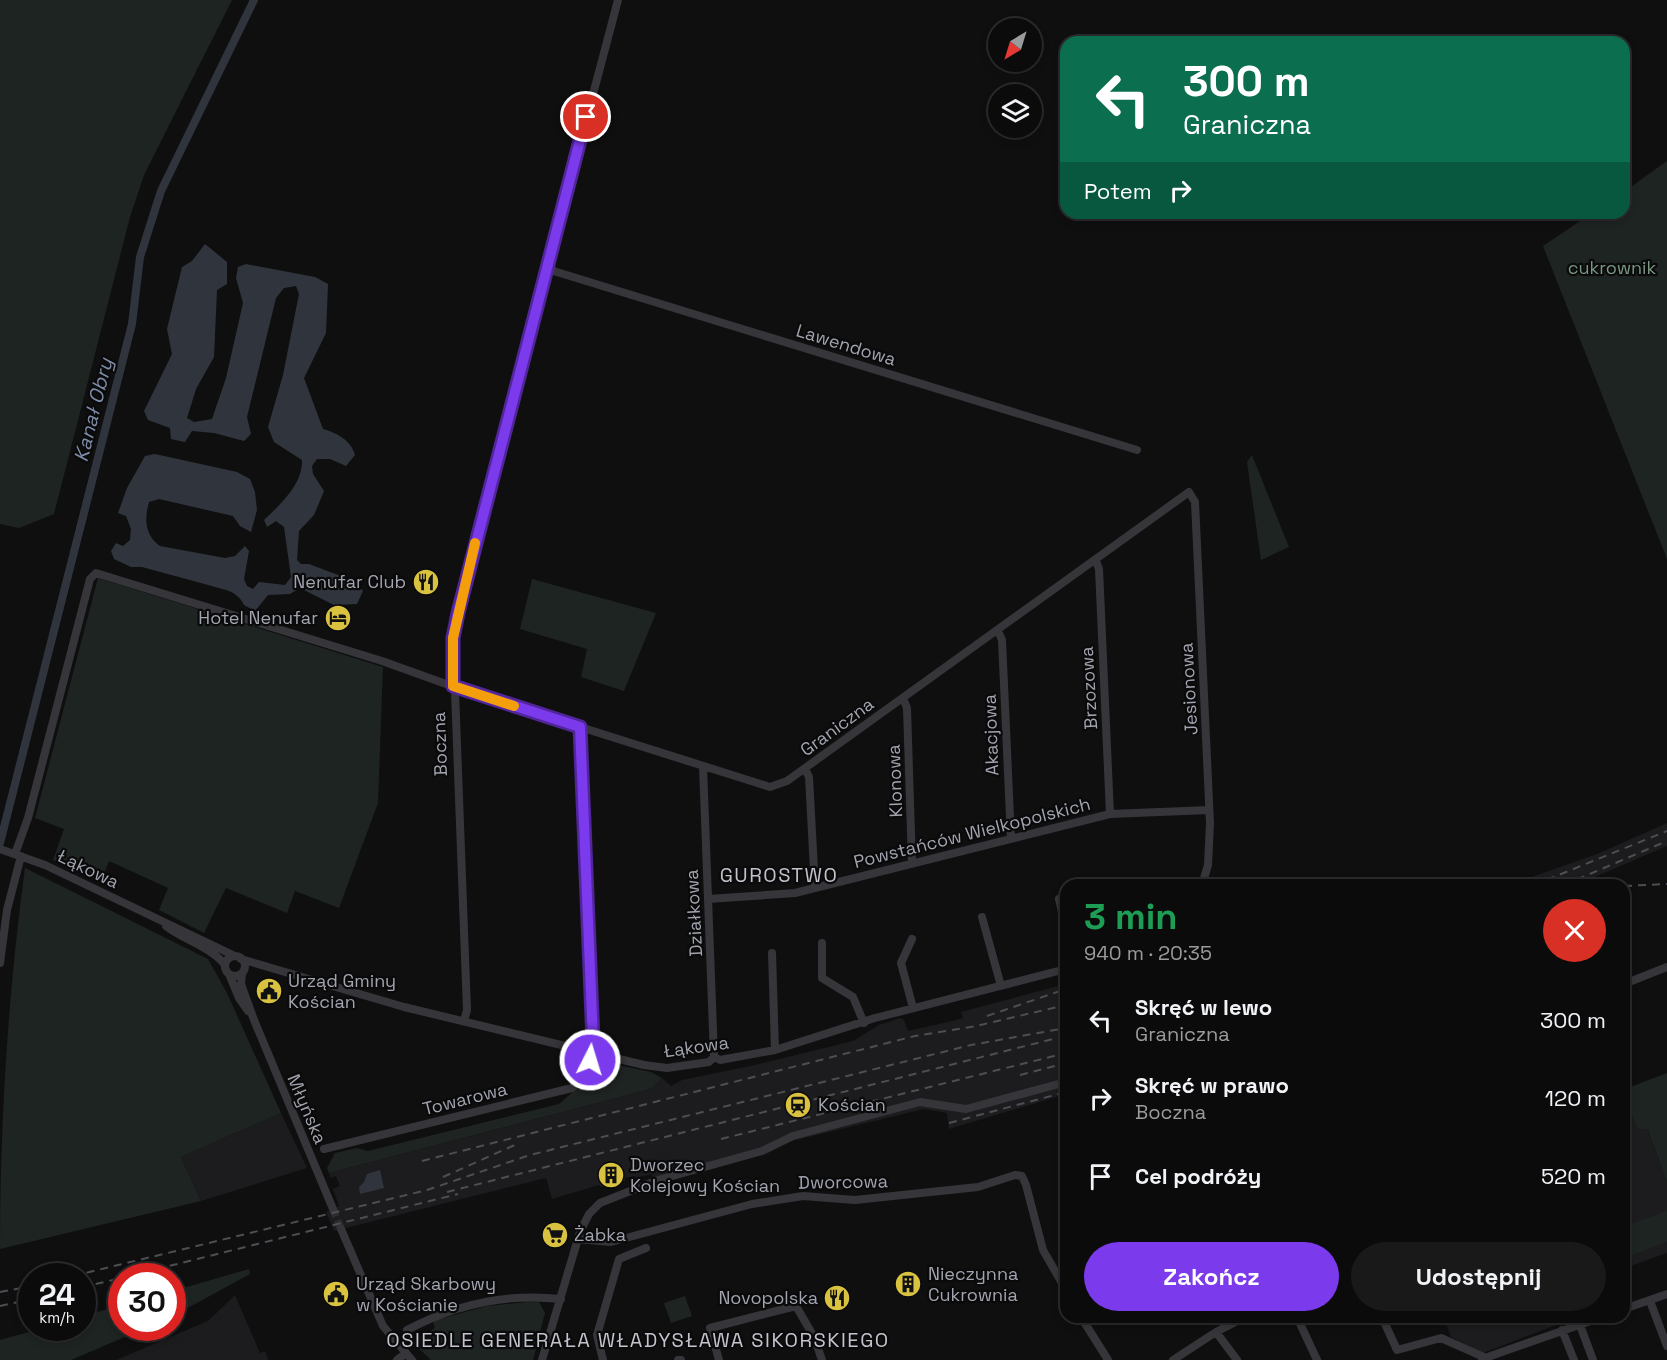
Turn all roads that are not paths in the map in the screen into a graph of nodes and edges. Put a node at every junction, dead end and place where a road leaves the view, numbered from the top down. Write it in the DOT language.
graph roads {
  1 [pos="618,0"];
  2 [pos="547,269"];
  3 [pos="1137,450"];
  4 [pos="1189,492"];
  5 [pos="1096,561"];
  6 [pos="998,631"];
  7 [pos="453,686"];
  8 [pos="903,698"];
  9 [pos="580,727"];
  10 [pos="703,766"];
  11 [pos="805,769"];
  12 [pos="1209,810"];
  13 [pos="1110,814"];
  14 [pos="1011,839"];
  15 [pos="0,849"];
  16 [pos="16,854"];
  17 [pos="912,864"];
  18 [pos="1203,879"];
  19 [pos="815,888"];
  20 [pos="708,899"];
  21 [pos="1059,899"];
  22 [pos="1060,903"];
  23 [pos="982,917"];
  24 [pos="160,921"];
  25 [pos="912,939"];
  26 [pos="822,943"];
  27 [pos="772,952"];
  28 [pos="238,957"];
  29 [pos="0,963"];
  30 [pos="225,965"];
  31 [pos="260,966"];
  32 [pos="1667,967"];
  33 [pos="1060,971"];
  34 [pos="243,973"];
  35 [pos="229,974"];
  36 [pos="1630,982"];
  37 [pos="1001,986"];
  38 [pos="913,1008"];
  39 [pos="254,1020"];
  40 [pos="464,1021"];
  41 [pos="864,1023"];
  42 [pos="775,1050"];
  43 [pos="591,1052"];
  44 [pos="714,1058"];
  45 [pos="1060,1084"];
  46 [pos="324,1149"];
  47 [pos="333,1209"];
  48 [pos="341,1229"];
  49 [pos="578,1239"];
  50 [pos="646,1248"];
  51 [pos="1060,1278"];
  52 [pos="1667,1294"];
  53 [pos="561,1299"];
  54 [pos="1650,1301"];
  55 [pos="1630,1307"];
  56 [pos="1085,1323"];
  57 [pos="1233,1323"];
  58 [pos="1300,1323"];
  59 [pos="1385,1323"];
  60 [pos="1574,1323"];
  61 [pos="1579,1323"];
  62 [pos="407,1330"];
  63 [pos="1562,1330"];
  64 [pos="1216,1332"];
  65 [pos="1667,1346"];
  66 [pos="405,1354"];
  67 [pos="821,1357"];
  68 [pos="1483,1359"];
  69 [pos="397,1360"];
  70 [pos="412,1360"];
  71 [pos="542,1360"];
  72 [pos="603,1360"];
  73 [pos="718,1360"];
  74 [pos="1108,1360"];
  75 [pos="1173,1360"];
  76 [pos="1237,1360"];
  77 [pos="1317,1360"];
  78 [pos="1574,1360"];
  79 [pos="1593,1360"];
  1 -- 2 [label="street, Boczna"];
  2 -- 3 [label="street, Lawendowa"];
  2 -- 7 [label="street, Boczna"];
  4 -- 5 [label="street, Graniczna"];
  4 -- 12 [label="street, Jesionowa"];
  5 -- 6 [label="street, Graniczna"];
  5 -- 13 [label="street, Brzozowa"];
  6 -- 8 [label="street, Graniczna"];
  6 -- 14 [label="street, Akacjowa"];
  7 -- 9 [label="street, Graniczna"];
  7 -- 16 [label="street, Graniczna"];
  7 -- 40 [label="street, Boczna"];
  8 -- 11 [label="street, Graniczna"];
  8 -- 17 [label="street, Klonowa"];
  9 -- 10 [label="street, Graniczna"];
  9 -- 43 [label="street, Towarowa"];
  10 -- 11 [label="street, Graniczna"];
  10 -- 20 [label="street, Działkowa"];
  11 -- 19 [label="street"];
  12 -- 13 [label="street, Powstańców Wielkopolskich"];
  12 -- 18 [label="street, Jesionowa"];
  13 -- 14 [label="street, Powstańców Wielkopolskich"];
  14 -- 17 [label="street, Powstańców Wielkopolskich"];
  15 -- 16 [label="street, Łąkowa"];
  16 -- 24 [label="street, Łąkowa"];
  16 -- 29 [label="street"];
  17 -- 19 [label="street, Powstańców Wielkopolskich"];
  19 -- 20 [label="street, Powstańców Wielkopolskich"];
  20 -- 44 [label="street, Działkowa"];
  21 -- 22 [label="street"];
  23 -- 37 [label="street"];
  24 -- 28 [label="street, Łąkowa"];
  24 -- 30 [label="street, Łąkowa"];
  25 -- 38 [label="street"];
  26 -- 41 [label="street"];
  27 -- 42 [label="street"];
  28 -- 30 [label="street"];
  28 -- 31 [label="street, Łąkowa"];
  28 -- 34 [label="street"];
  30 -- 35 [label="street"];
  31 -- 34 [label="street"];
  31 -- 40 [label="street, Łąkowa"];
  32 -- 36 [label="street"];
  33 -- 37 [label="street, Łąkowa"];
  34 -- 35 [label="street"];
  34 -- 39 [label="street, Młyńska"];
  35 -- 39 [label="street, Młyńska"];
  37 -- 38 [label="street, Łąkowa"];
  38 -- 41 [label="street, Łąkowa"];
  39 -- 47 [label="street, Młyńska"];
  40 -- 43 [label="street, Łąkowa"];
  41 -- 42 [label="street, Łąkowa"];
  42 -- 44 [label="street, Łąkowa"];
  43 -- 44 [label="street, Łąkowa"];
  43 -- 46 [label="street, Towarowa"];
  45 -- 49 [label="street"];
  48 -- 66 [label="street"];
  49 -- 51 [label="street, Dworcowa"];
  49 -- 53 [label="street"];
  50 -- 72 [label="street"];
  52 -- 54 [label="street"];
  53 -- 62 [label="street"];
  53 -- 71 [label="street"];
  54 -- 55 [label="street"];
  54 -- 65 [label="street"];
  56 -- 74 [label="street"];
  57 -- 64 [label="street"];
  58 -- 77 [label="street"];
  59 -- 68 [label="street"];
  60 -- 63 [label="street"];
  61 -- 79 [label="street"];
  63 -- 68 [label="street"];
  63 -- 78 [label="street"];
  64 -- 75 [label="street"];
  64 -- 76 [label="street"];
  66 -- 69 [label="street"];
  66 -- 70 [label="street"];
  67 -- 73 [label="street"];
}
